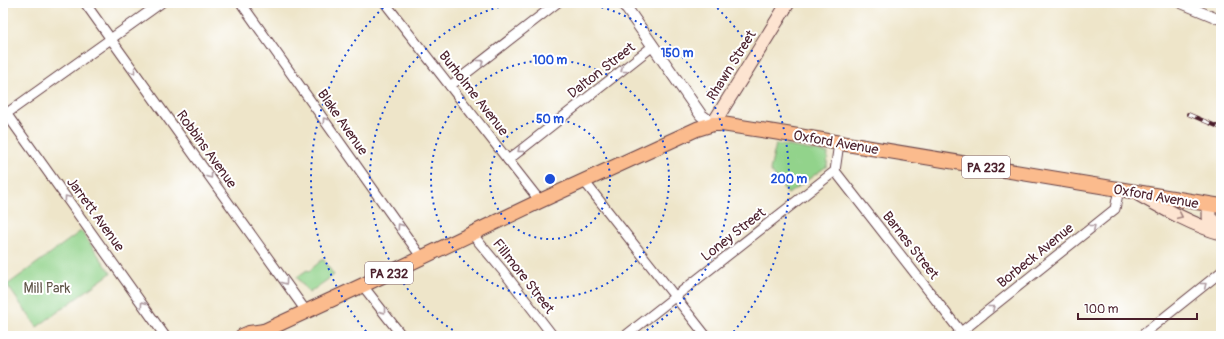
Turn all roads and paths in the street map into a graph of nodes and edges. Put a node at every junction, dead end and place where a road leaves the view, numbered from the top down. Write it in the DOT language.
graph roads {
  1 [pos="85,3"];
  2 [pos="161,3"];
  3 [pos="241,3"];
  4 [pos="557,3"];
  5 [pos="623,3"];
  6 [pos="788,3"];
  7 [pos="1180,3"];
  8 [pos="386,4"];
  9 [pos="1221,20"];
  10 [pos="110,39"];
  11 [pos="653,46"];
  12 [pos="450,86"];
  13 [pos="4,113"];
  14 [pos="713,124"];
  15 [pos="839,143"];
  16 [pos="508,160"];
  17 [pos="835,171"];
  18 [pos="584,181"];
  19 [pos="1119,189"];
  20 [pos="1133,192"];
  21 [pos="540,201"];
  22 [pos="1215,206"];
  23 [pos="1221,227"];
  24 [pos="1221,233"];
  25 [pos="472,234"];
  26 [pos="422,258"];
  27 [pos="1221,272"];
  28 [pos="363,286"];
  29 [pos="675,297"];
  30 [pos="306,311"];
  31 [pos="262,334"];
  32 [pos="961,335"];
  33 [pos="165,336"];
  34 [pos="242,336"];
  35 [pos="402,336"];
  36 [pos="553,336"];
  37 [pos="625,336"];
  38 [pos="706,336"];
  39 [pos="1141,336"];
  1 -- 10 [label="street, Robbins Avenue"];
  2 -- 10 [label="street"];
  26 -- 3 [label="street, Blake Avenue, one-way"];
  12 -- 4 [label="street, one-way"];
  5 -- 11 [label="street"];
  6 -- 14 [label="main road, Rhawn Street"];
  7 -- 9 [label="street"];
  8 -- 12 [label="street, Burholme Avenue"];
  10 -- 13 [label="street"];
  10 -- 30 [label="street, Robbins Avenue, one-way"];
  11 -- 14 [label="street"];
  11 -- 16 [label="street, Dalton Street, one-way"];
  12 -- 16 [label="street, Burholme Avenue"];
  33 -- 13 [label="street, Jarrett Avenue, one-way"];
  14 -- 15 [label="main road, Oxford Avenue / PA 232"];
  14 -- 18 [label="main road, Oxford Avenue / PA 232"];
  15 -- 17 [label="street"];
  15 -- 19 [label="main road, Oxford Avenue / PA 232"];
  16 -- 21 [label="street, Burholme Avenue"];
  17 -- 29 [label="street, Loney Street"];
  17 -- 32 [label="street, Barnes Street"];
  18 -- 21 [label="main road, Oxford Avenue / PA 232"];
  18 -- 29 [label="street"];
  19 -- 20 [label="main road, Oxford Avenue / PA 232"];
  32 -- 19 [label="street, Borbeck Avenue, one-way"];
  20 -- 22 [label="main road, Oxford Avenue / PA 232"];
  20 -- 24 [label="main road, one-way"];
  21 -- 25 [label="main road, Oxford Avenue / PA 232"];
  22 -- 23 [label="main road"];
  25 -- 26 [label="main road, PA 232"];
  25 -- 36 [label="street, Fillmore Street"];
  26 -- 28 [label="main road, PA 232"];
  39 -- 27 [label="street, one-way"];
  28 -- 30 [label="main road, PA 232"];
  28 -- 35 [label="street, one-way"];
  29 -- 37 [label="street, Loney Street"];
  29 -- 38 [label="street"];
  30 -- 31 [label="main road, PA 232"];
  31 -- 34 [label="main road, PA 232"];
}
